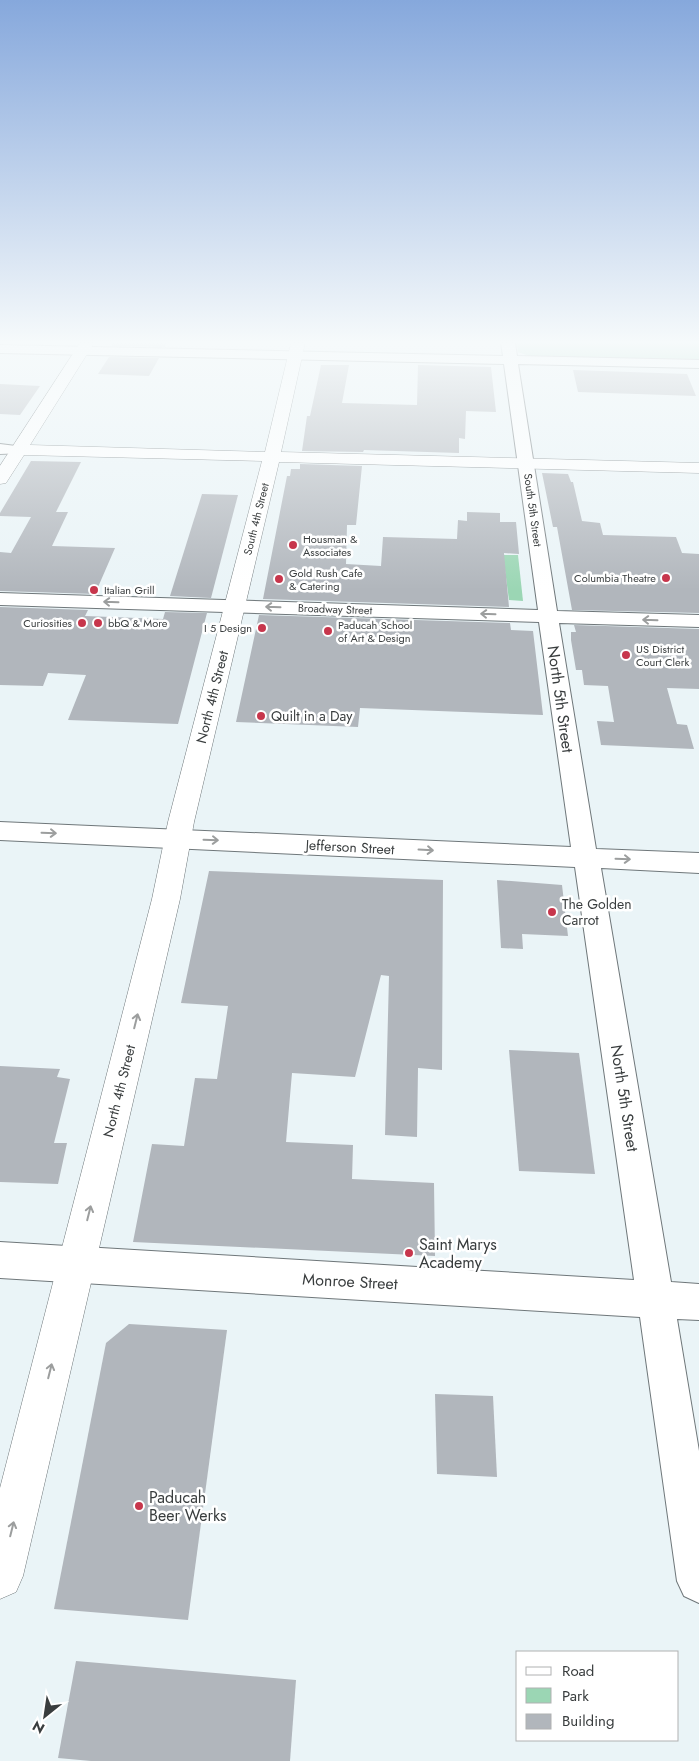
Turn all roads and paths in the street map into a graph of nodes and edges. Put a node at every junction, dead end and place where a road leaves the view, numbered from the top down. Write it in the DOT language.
graph roads {
  1 [pos="34,425"];
  2 [pos="279,425"];
  3 [pos="520,425"];
  4 [pos="0,449"];
  5 [pos="18,450"];
  6 [pos="272,457"];
  7 [pos="526,463"];
  8 [pos="699,468"];
  9 [pos="0,479"];
  10 [pos="0,599"];
  11 [pos="234,606"];
  12 [pos="549,616"];
  13 [pos="699,621"];
  14 [pos="0,831"];
  15 [pos="178,839"];
  16 [pos="586,859"];
  17 [pos="699,863"];
  18 [pos="0,1260"];
  19 [pos="76,1264"];
  20 [pos="656,1299"];
  21 [pos="699,1302"];
  22 [pos="0,1576"];
  23 [pos="699,1581"];
  1 -- 5 [label="main road"];
  2 -- 6 [label="main road, South 4th Street"];
  3 -- 7 [label="street, South 5th Street"];
  4 -- 5 [label="street"];
  5 -- 6 [label="main road"];
  5 -- 9 [label="main road"];
  6 -- 7 [label="main road"];
  6 -- 11 [label="main road, South 4th Street"];
  7 -- 8 [label="main road"];
  7 -- 12 [label="street, South 5th Street"];
  11 -- 10 [label="street, Broadway Street, one-way"];
  12 -- 11 [label="street, Broadway Street, one-way"];
  11 -- 15 [label="main road, North 4th Street"];
  13 -- 12 [label="street, Broadway Street, one-way"];
  12 -- 16 [label="street, North 5th Street"];
  14 -- 15 [label="street, Jefferson Street, one-way"];
  15 -- 16 [label="street, Jefferson Street, one-way"];
  19 -- 15 [label="main road, North 4th Street, one-way"];
  16 -- 17 [label="street, Jefferson Street, one-way"];
  16 -- 20 [label="street, North 5th Street"];
  18 -- 19 [label="street, Monroe Street"];
  19 -- 20 [label="street, Monroe Street"];
  22 -- 19 [label="main road, North 4th Street, one-way"];
  20 -- 21 [label="street, Monroe Street"];
  20 -- 23 [label="street, North 5th Street"];
}
